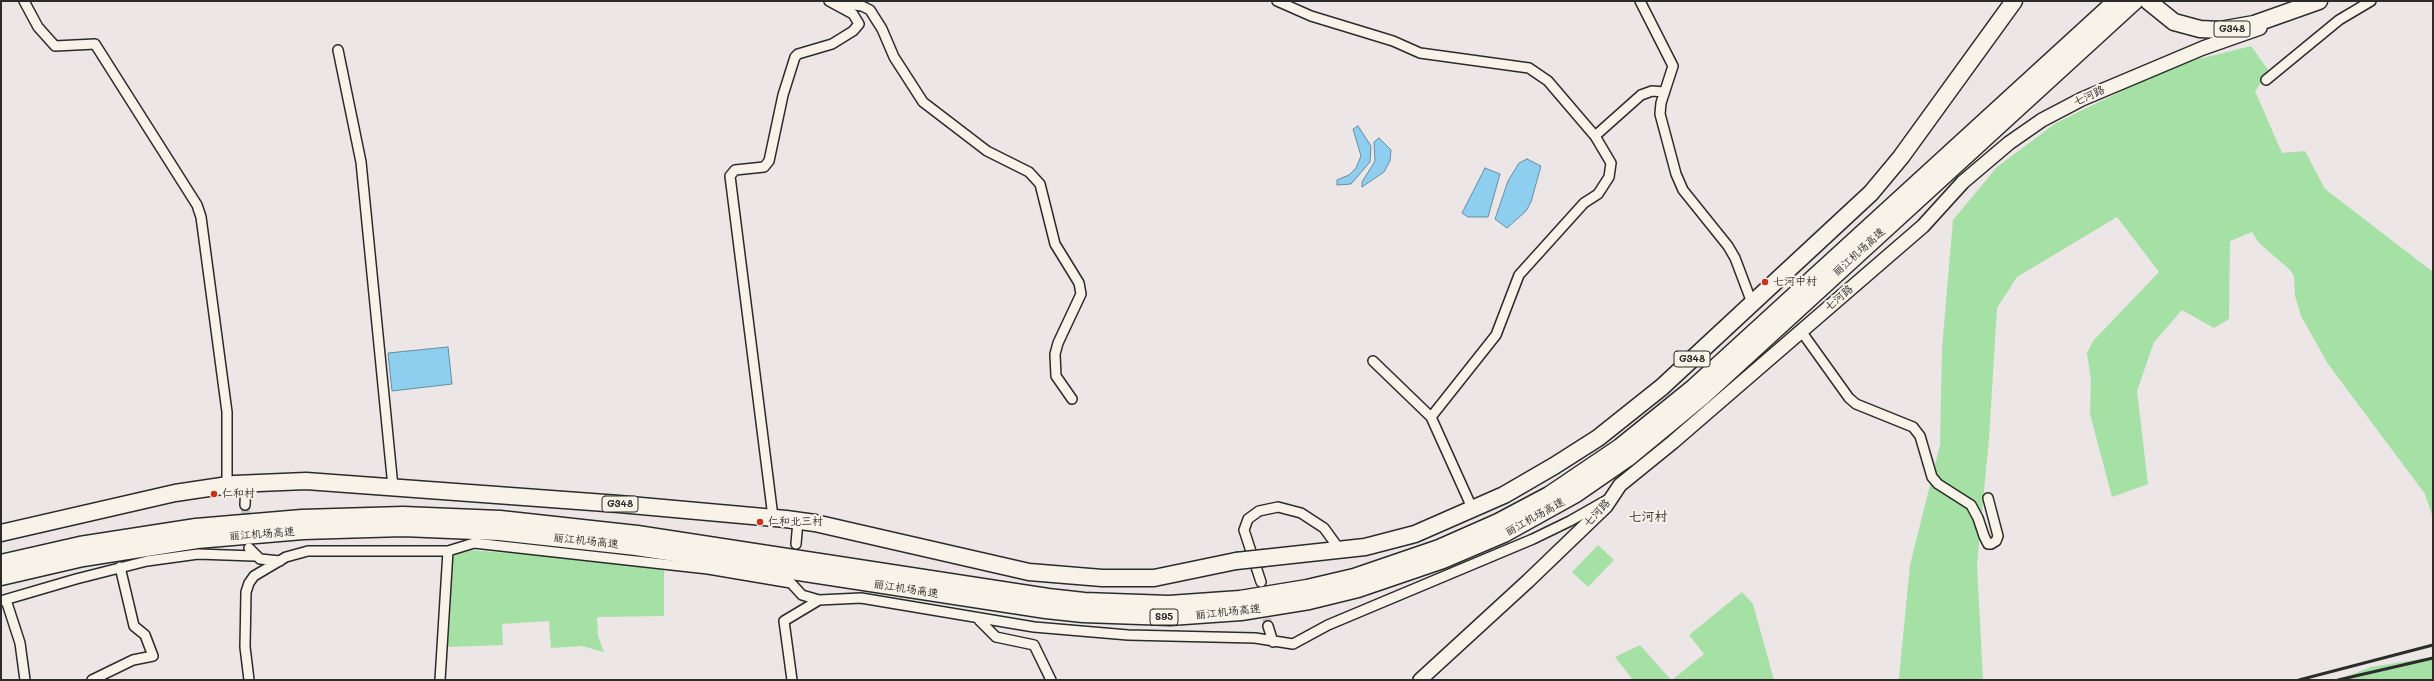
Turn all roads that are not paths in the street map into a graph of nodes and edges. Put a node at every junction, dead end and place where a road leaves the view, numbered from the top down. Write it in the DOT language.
graph roads {
  1 [pos="24,1"];
  2 [pos="831,1"];
  3 [pos="1277,1"];
  4 [pos="1640,1"];
  5 [pos="2014,1"];
  6 [pos="2148,1"];
  7 [pos="2371,1"];
  8 [pos="2317,2"];
  9 [pos="2127,3"];
  10 [pos="338,50"];
  11 [pos="2266,80"];
  12 [pos="1664,92"];
  13 [pos="1595,136"];
  14 [pos="1752,303"];
  15 [pos="1801,331"];
  16 [pos="1373,361"];
  17 [pos="1072,399"];
  18 [pos="1431,417"];
  19 [pos="246,484"];
  20 [pos="227,485"];
  21 [pos="393,487"];
  22 [pos="1611,497"];
  23 [pos="1988,498"];
  24 [pos="245,505"];
  25 [pos="1473,510"];
  26 [pos="773,517"];
  27 [pos="798,521"];
  28 [pos="1,532"];
  29 [pos="796,544"];
  30 [pos="1340,550"];
  31 [pos="448,551"];
  32 [pos="280,561"];
  33 [pos="1,563"];
  34 [pos="120,567"];
  35 [pos="1,577"];
  36 [pos="1261,582"];
  37 [pos="819,600"];
  38 [pos="3,601"];
  39 [pos="978,619"];
  40 [pos="1268,626"];
  41 [pos="1273,642"];
  42 [pos="25,680"];
  43 [pos="92,680"];
  44 [pos="249,680"];
  45 [pos="440,680"];
  46 [pos="792,680"];
  47 [pos="1051,680"];
  48 [pos="1420,680"];
  1 -- 20 [label="street"];
  2 -- 17 [label="street"];
  2 -- 26 [label="street"];
  3 -- 13 [label="street"];
  4 -- 12 [label="street"];
  5 -- 14 [label="highway, G348"];
  6 -- 8 [label="highway, G348"];
  7 -- 11 [label="street"];
  8 -- 15 [label="street, 七河路"];
  9 -- 33 [label="highway, 丽江机场高速 / S95"];
  9 -- 35 [label="highway, 丽江机场高速 / S95"];
  10 -- 21 [label="street"];
  12 -- 13 [label="street"];
  12 -- 14 [label="street"];
  13 -- 18 [label="street"];
  14 -- 25 [label="highway, G348"];
  15 -- 22 [label="street, 七河路"];
  15 -- 23 [label="street"];
  16 -- 18 [label="street"];
  18 -- 25 [label="street"];
  19 -- 20 [label="highway, G348"];
  19 -- 21 [label="highway, G348"];
  19 -- 24 [label="street"];
  20 -- 28 [label="highway, G348"];
  21 -- 26 [label="highway, G348"];
  22 -- 41 [label="street"];
  22 -- 48 [label="street, 七河路"];
  25 -- 30 [label="highway, G348"];
  26 -- 27 [label="highway, G348"];
  27 -- 29 [label="street"];
  27 -- 30 [label="highway, G348, bridge"];
  30 -- 36 [label="street"];
  31 -- 32 [label="street"];
  31 -- 37 [label="street"];
  31 -- 45 [label="street"];
  32 -- 34 [label="street"];
  32 -- 44 [label="street"];
  34 -- 38 [label="street"];
  34 -- 43 [label="street"];
  37 -- 39 [label="street"];
  37 -- 46 [label="street"];
  38 -- 42 [label="street"];
  39 -- 41 [label="street"];
  39 -- 47 [label="street"];
  40 -- 41 [label="street"];
}
